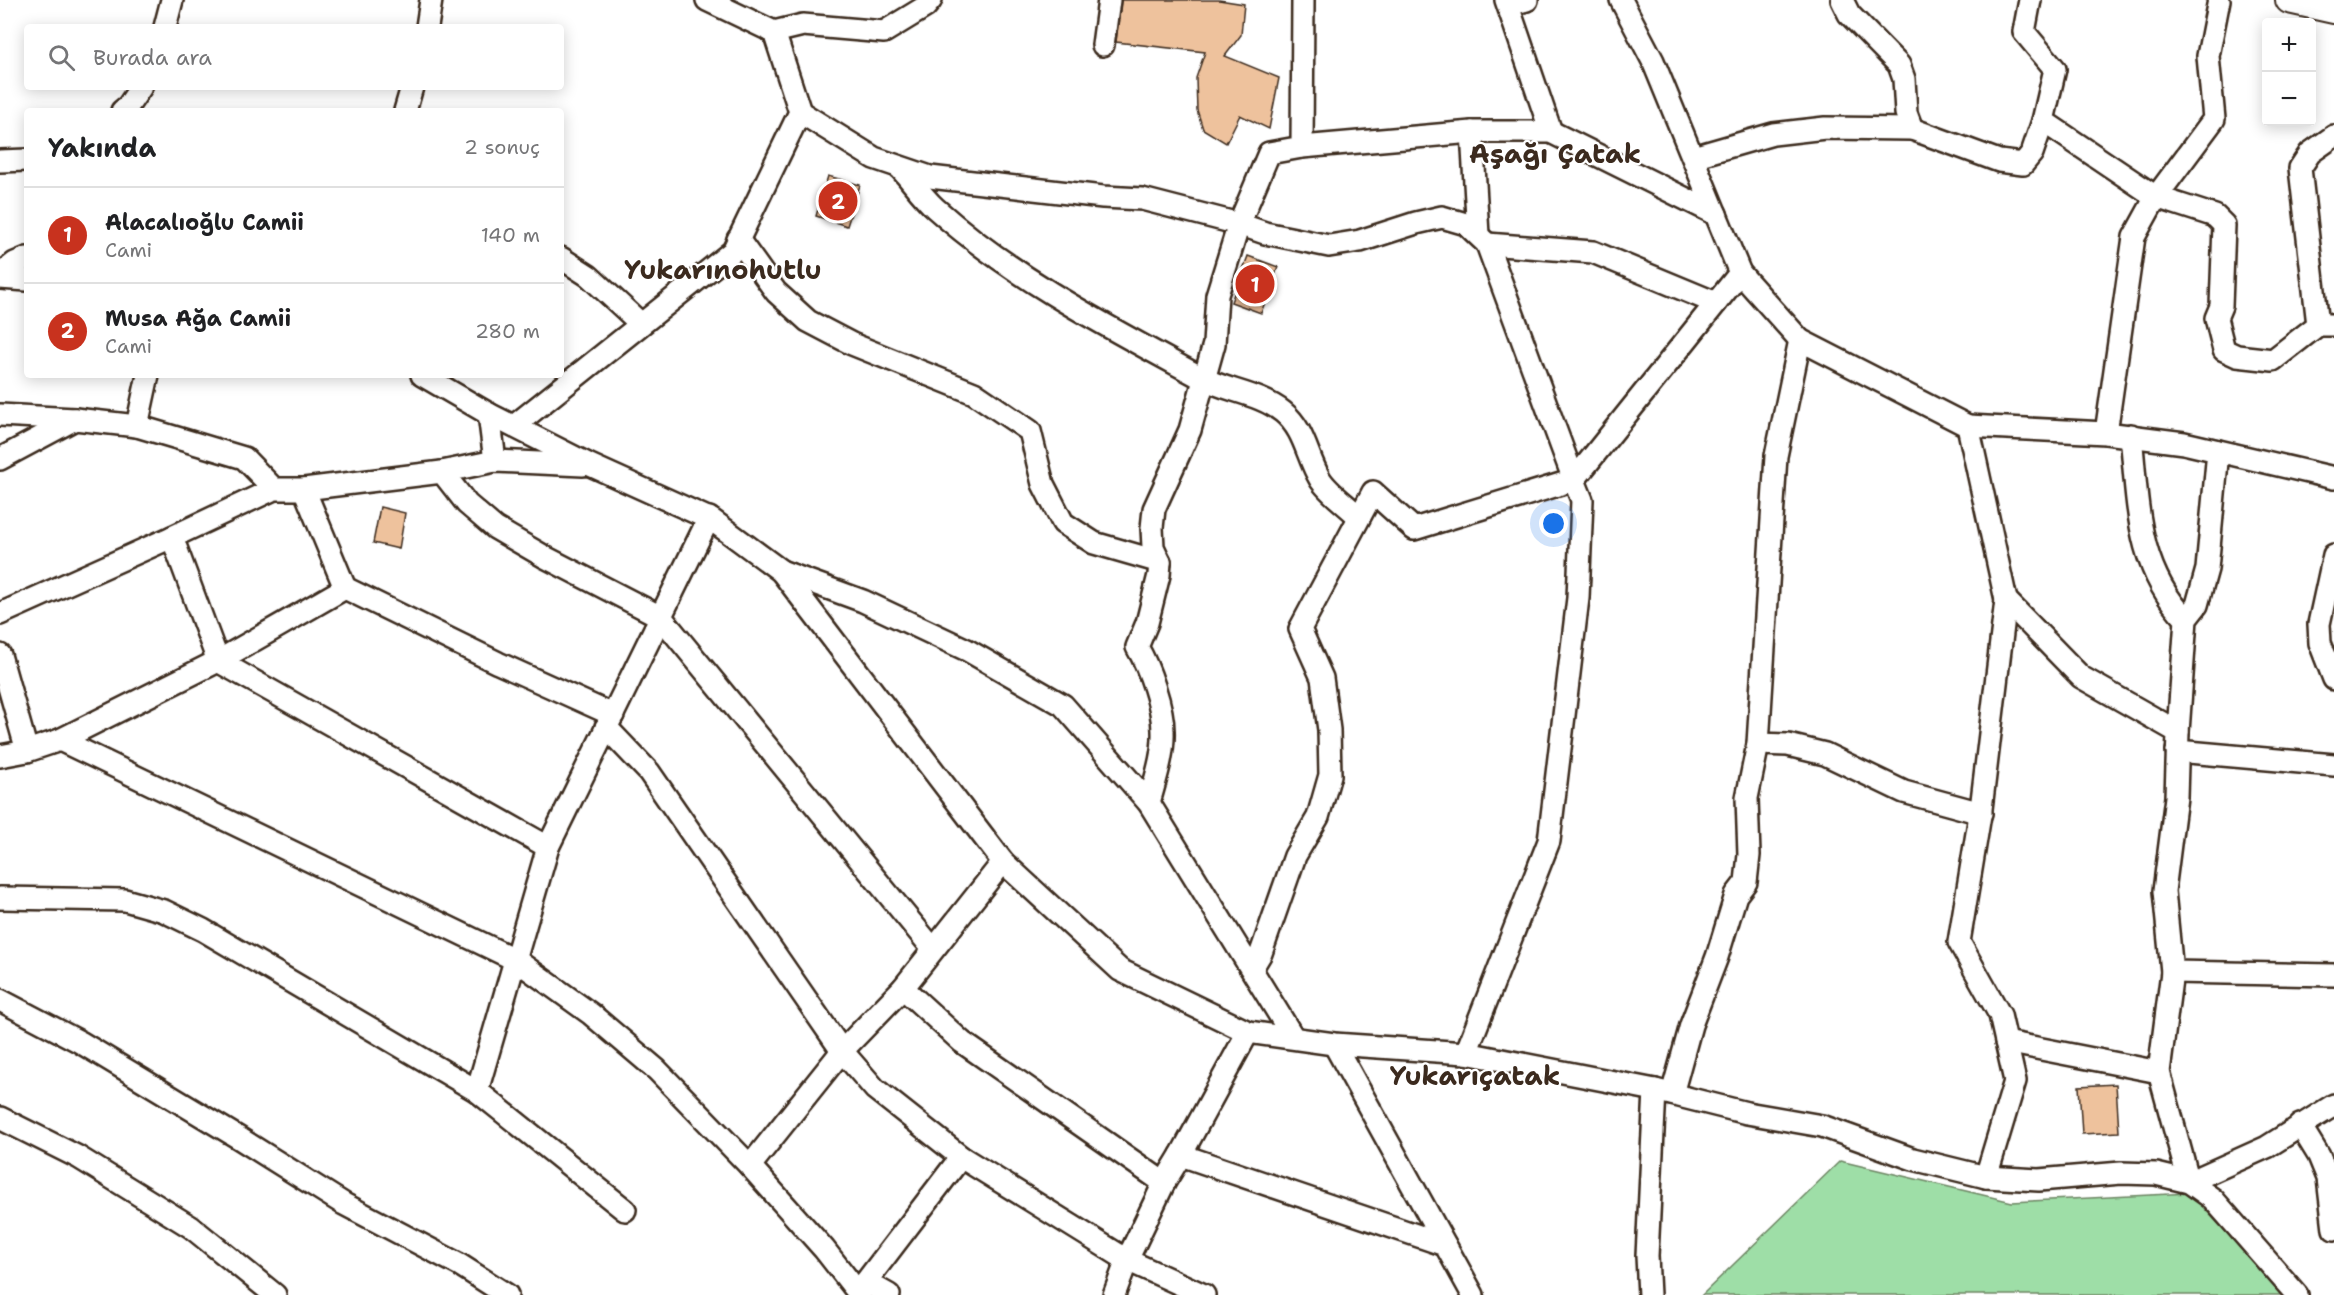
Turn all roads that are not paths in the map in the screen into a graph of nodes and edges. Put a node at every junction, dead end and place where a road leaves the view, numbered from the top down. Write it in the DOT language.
graph roads {
  1 [pos="172,0"];
  2 [pos="432,0"];
  3 [pos="707,0"];
  4 [pos="932,0"];
  5 [pos="1109,0"];
  6 [pos="1304,0"];
  7 [pos="1622,0"];
  8 [pos="1842,0"];
  9 [pos="2030,0"];
  10 [pos="2219,0"];
  11 [pos="2289,0"];
  12 [pos="1514,2"];
  13 [pos="2334,10"];
  14 [pos="166,24"];
  15 [pos="428,24"];
  16 [pos="774,32"];
  17 [pos="1103,45"];
  18 [pos="139,90"];
  19 [pos="411,90"];
  20 [pos="126,108"];
  21 [pos="406,108"];
  22 [pos="800,112"];
  23 [pos="2043,121"];
  24 [pos="1912,129"];
  25 [pos="1472,132"];
  26 [pos="1551,132"];
  27 [pos="2334,136"];
  28 [pos="1302,147"];
  29 [pos="1693,157"];
  30 [pos="0,160"];
  31 [pos="24,160"];
  32 [pos="898,166"];
  33 [pos="2156,197"];
  34 [pos="1716,214"];
  35 [pos="1239,224"];
  36 [pos="738,239"];
  37 [pos="1483,240"];
  38 [pos="24,259"];
  39 [pos="564,260"];
  40 [pos="1740,273"];
  41 [pos="0,276"];
  42 [pos="24,280"];
  43 [pos="1716,303"];
  44 [pos="641,324"];
  45 [pos="2326,325"];
  46 [pos="1800,340"];
  47 [pos="147,378"];
  48 [pos="427,378"];
  49 [pos="1204,379"];
  50 [pos="489,414"];
  51 [pos="0,415"];
  52 [pos="75,419"];
  53 [pos="137,426"];
  54 [pos="514,426"];
  55 [pos="1968,426"];
  56 [pos="2106,433"];
  57 [pos="2131,435"];
  58 [pos="2218,451"];
  59 [pos="0,459"];
  60 [pos="495,461"];
  61 [pos="590,465"];
  62 [pos="442,472"];
  63 [pos="2334,478"];
  64 [pos="1574,480"];
  65 [pos="274,489"];
  66 [pos="304,489"];
  67 [pos="1359,517"];
  68 [pos="709,518"];
  69 [pos="172,537"];
  70 [pos="2334,555"];
  71 [pos="1160,562"];
  72 [pos="781,571"];
  73 [pos="345,588"];
  74 [pos="2006,600"];
  75 [pos="0,614"];
  76 [pos="661,617"];
  77 [pos="2186,619"];
  78 [pos="0,655"];
  79 [pos="218,661"];
  80 [pos="2334,679"];
  81 [pos="609,722"];
  82 [pos="60,740"];
  83 [pos="2178,741"];
  84 [pos="1758,744"];
  85 [pos="27,751"];
  86 [pos="0,756"];
  87 [pos="2334,765"];
  88 [pos="1149,803"];
  89 [pos="1980,813"];
  90 [pos="548,847"];
  91 [pos="1003,862"];
  92 [pos="0,898"];
  93 [pos="933,949"];
  94 [pos="516,960"];
  95 [pos="1252,968"];
  96 [pos="2172,972"];
  97 [pos="2334,975"];
  98 [pos="903,988"];
  99 [pos="0,1000"];
  100 [pos="1248,1032"];
  101 [pos="1293,1037"];
  102 [pos="2006,1042"];
  103 [pos="1334,1044"];
  104 [pos="842,1051"];
  105 [pos="1466,1053"];
  106 [pos="2159,1072"];
  107 [pos="477,1091"];
  108 [pos="1664,1092"];
  109 [pos="2334,1105"];
  110 [pos="0,1119"];
  111 [pos="2300,1125"];
  112 [pos="1180,1155"];
  113 [pos="961,1157"];
  114 [pos="750,1166"];
  115 [pos="1986,1177"];
  116 [pos="2189,1182"];
  117 [pos="1164,1183"];
  118 [pos="625,1210"];
  119 [pos="2334,1229"];
  120 [pos="1445,1245"];
  121 [pos="1127,1260"];
  122 [pos="862,1290"];
  123 [pos="1470,1294"];
  124 [pos="275,1295"];
  125 [pos="507,1295"];
  126 [pos="889,1295"];
  127 [pos="1113,1295"];
  128 [pos="1204,1295"];
  129 [pos="1649,1295"];
  130 [pos="2297,1295"];
  1 -- 14 [label="street"];
  2 -- 15 [label="street"];
  3 -- 16 [label="street"];
  4 -- 16 [label="street"];
  5 -- 17 [label="street"];
  6 -- 28 [label="street"];
  7 -- 29 [label="street"];
  8 -- 24 [label="street"];
  9 -- 23 [label="street"];
  10 -- 33 [label="street"];
  11 -- 13 [label="street"];
  12 -- 26 [label="street"];
  16 -- 22 [label="street"];
  18 -- 20 [label="street"];
  19 -- 21 [label="street"];
  22 -- 32 [label="street"];
  22 -- 36 [label="street"];
  23 -- 24 [label="street"];
  23 -- 33 [label="street"];
  24 -- 29 [label="street"];
  25 -- 26 [label="street"];
  25 -- 28 [label="street"];
  25 -- 37 [label="street"];
  26 -- 34 [label="street"];
  27 -- 45 [label="street"];
  28 -- 35 [label="street"];
  29 -- 34 [label="street"];
  30 -- 31 [label="street"];
  32 -- 35 [label="street"];
  32 -- 49 [label="street"];
  33 -- 45 [label="street"];
  33 -- 56 [label="street"];
  34 -- 40 [label="street"];
  35 -- 37 [label="street"];
  35 -- 49 [label="street"];
  36 -- 44 [label="street"];
  36 -- 71 [label="street"];
  37 -- 43 [label="street"];
  37 -- 64 [label="street"];
  38 -- 41 [label="street"];
  39 -- 44 [label="street"];
  40 -- 43 [label="street"];
  40 -- 46 [label="street"];
  41 -- 42 [label="street"];
  43 -- 64 [label="street"];
  44 -- 54 [label="street"];
  46 -- 55 [label="street"];
  46 -- 84 [label="street"];
  47 -- 53 [label="street"];
  48 -- 50 [label="street"];
  49 -- 67 [label="street"];
  49 -- 71 [label="street"];
  50 -- 54 [label="street"];
  50 -- 60 [label="street"];
  51 -- 52 [label="street"];
  52 -- 53 [label="street"];
  52 -- 59 [label="street"];
  53 -- 65 [label="street"];
  54 -- 61 [label="street"];
  55 -- 56 [label="street"];
  55 -- 74 [label="street"];
  56 -- 57 [label="street"];
  57 -- 58 [label="street"];
  57 -- 77 [label="street"];
  58 -- 63 [label="street"];
  58 -- 77 [label="street"];
  60 -- 61 [label="street"];
  60 -- 62 [label="street"];
  61 -- 68 [label="street"];
  62 -- 66 [label="street"];
  62 -- 76 [label="street"];
  64 -- 67 [label="street"];
  64 -- 105 [label="street"];
  65 -- 66 [label="street"];
  65 -- 69 [label="street"];
  66 -- 73 [label="street"];
  67 -- 95 [label="street"];
  68 -- 72 [label="street"];
  68 -- 76 [label="street"];
  69 -- 75 [label="street"];
  69 -- 79 [label="street"];
  70 -- 80 [label="street"];
  71 -- 88 [label="street"];
  72 -- 88 [label="street"];
  72 -- 91 [label="street"];
  73 -- 79 [label="street"];
  73 -- 81 [label="street"];
  74 -- 83 [label="street"];
  74 -- 89 [label="street"];
  76 -- 81 [label="street"];
  76 -- 93 [label="street"];
  77 -- 83 [label="street"];
  78 -- 85 [label="street"];
  79 -- 82 [label="street"];
  79 -- 90 [label="street"];
  81 -- 90 [label="street"];
  81 -- 104 [label="street"];
  82 -- 85 [label="street"];
  82 -- 94 [label="street"];
  83 -- 87 [label="street"];
  83 -- 96 [label="street"];
  84 -- 89 [label="street"];
  84 -- 108 [label="street"];
  85 -- 86 [label="street"];
  88 -- 95 [label="street"];
  89 -- 102 [label="street"];
  90 -- 94 [label="street"];
  91 -- 93 [label="street"];
  91 -- 100 [label="street"];
  92 -- 107 [label="street"];
  93 -- 98 [label="street"];
  94 -- 107 [label="street"];
  94 -- 114 [label="street"];
  95 -- 101 [label="street"];
  96 -- 97 [label="street"];
  96 -- 106 [label="street"];
  98 -- 104 [label="street"];
  98 -- 117 [label="street"];
  99 -- 125 [label="street"];
  100 -- 101 [label="street"];
  100 -- 112 [label="street"];
  101 -- 103 [label="street"];
  102 -- 106 [label="street"];
  102 -- 115 [label="street"];
  103 -- 105 [label="street"];
  103 -- 120 [label="street"];
  104 -- 113 [label="street"];
  104 -- 114 [label="street"];
  105 -- 108 [label="street"];
  106 -- 116 [label="street"];
  107 -- 118 [label="street"];
  108 -- 115 [label="street"];
  108 -- 129 [label="street"];
  109 -- 111 [label="street"];
  110 -- 124 [label="street"];
  111 -- 116 [label="street"];
  111 -- 119 [label="street"];
  112 -- 117 [label="street"];
  112 -- 120 [label="street"];
  113 -- 121 [label="street"];
  113 -- 122 [label="street"];
  114 -- 122 [label="street"];
  115 -- 116 [label="street"];
  116 -- 130 [label="street"];
  117 -- 121 [label="street"];
  120 -- 123 [label="street"];
  121 -- 127 [label="street"];
  121 -- 128 [label="street"];
  122 -- 126 [label="street"];
}
